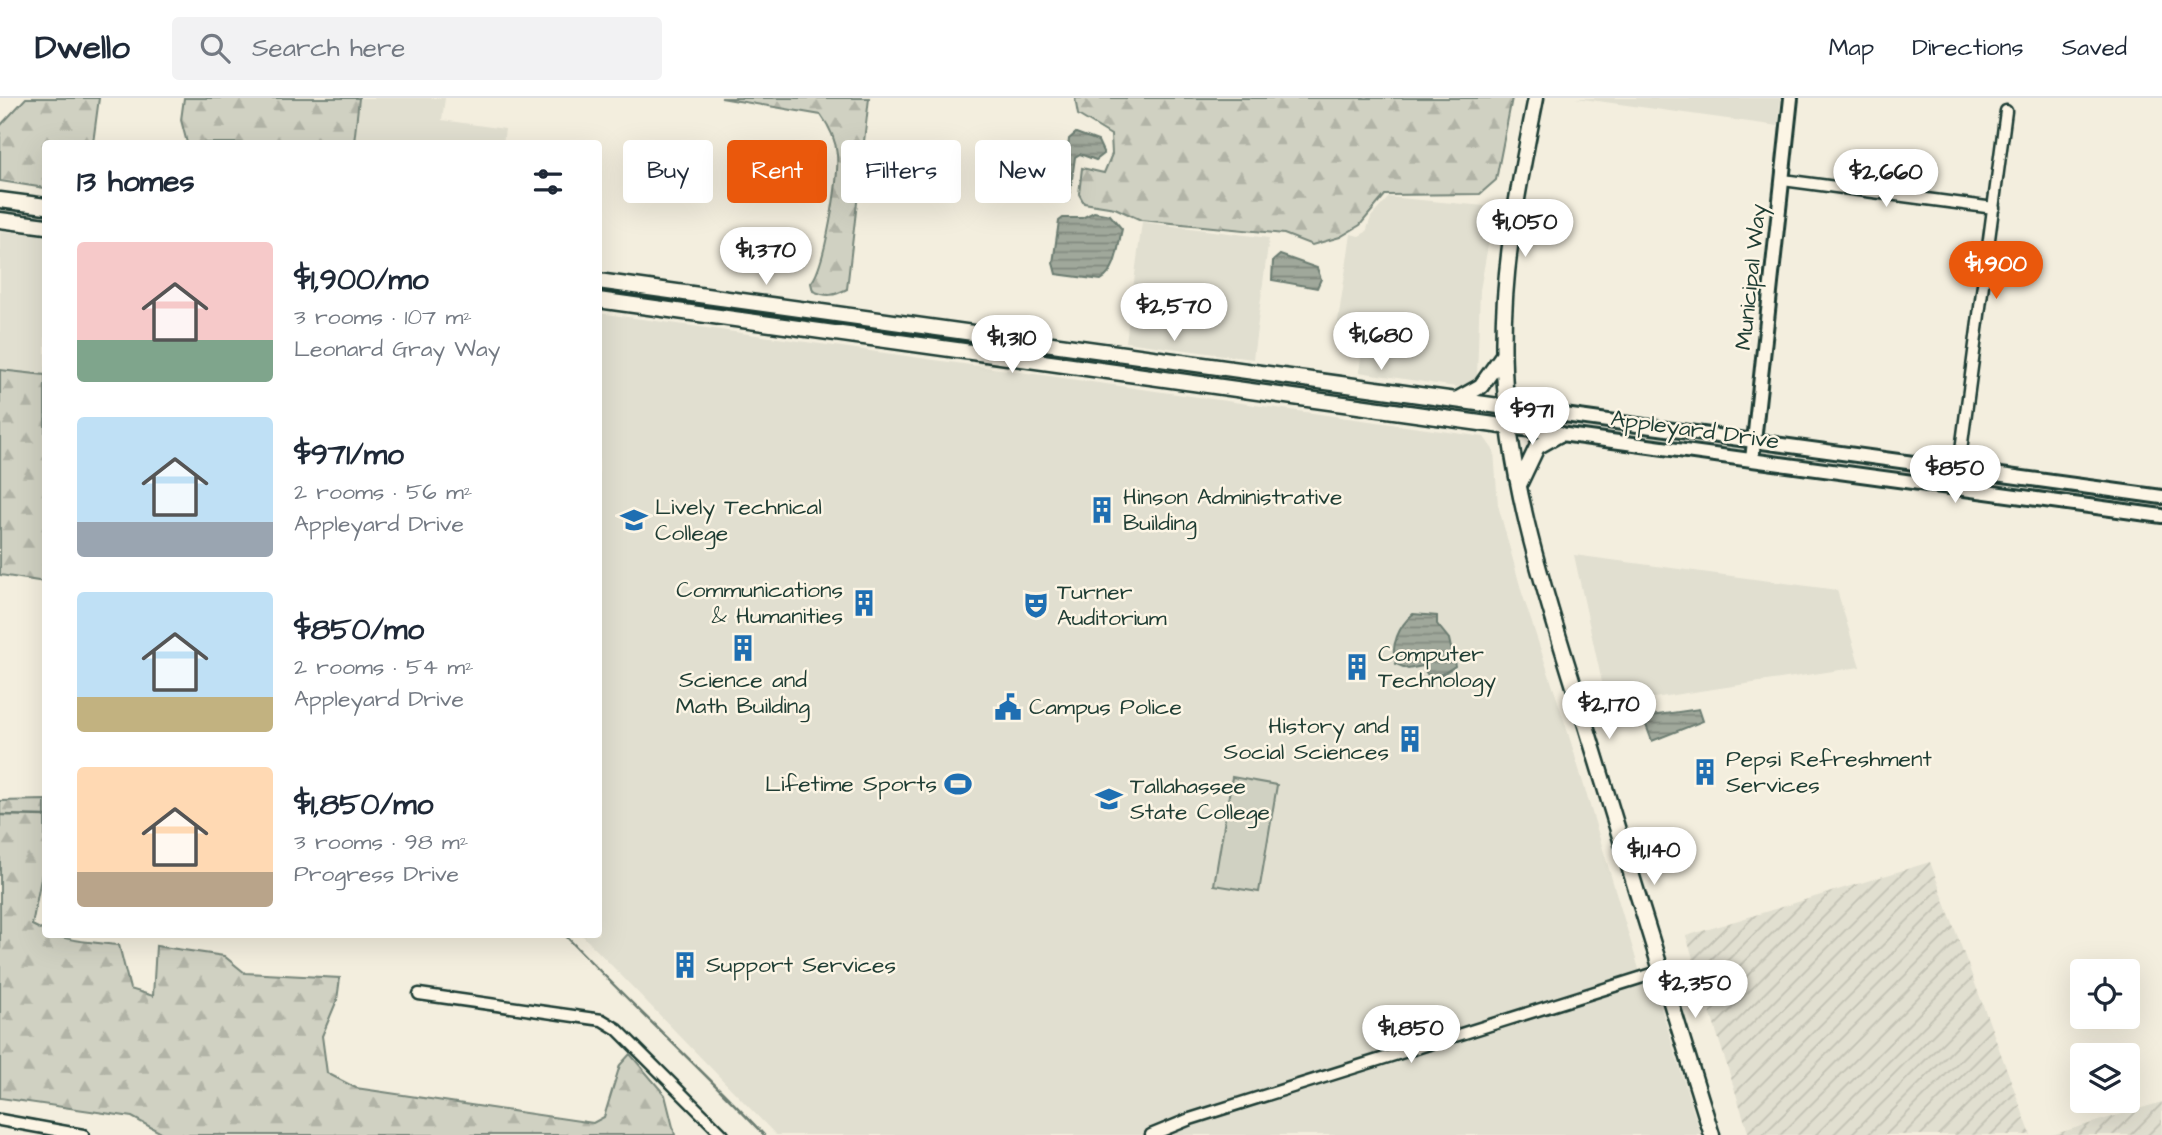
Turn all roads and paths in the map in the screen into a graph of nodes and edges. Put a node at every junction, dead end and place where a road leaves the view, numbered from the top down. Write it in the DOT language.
graph roads {
  1 [pos="1536,98"];
  2 [pos="1791,98"];
  3 [pos="2007,111"];
  4 [pos="1783,180"];
  5 [pos="0,200"];
  6 [pos="42,205"];
  7 [pos="1993,208"];
  8 [pos="0,220"];
  9 [pos="42,225"];
  10 [pos="602,282"];
  11 [pos="696,295"];
  12 [pos="602,301"];
  13 [pos="694,313"];
  14 [pos="916,325"];
  15 [pos="914,344"];
  16 [pos="1118,353"];
  17 [pos="1504,354"];
  18 [pos="1251,371"];
  19 [pos="1115,372"];
  20 [pos="1257,392"];
  21 [pos="1456,400"];
  22 [pos="1506,407"];
  23 [pos="1509,427"];
  24 [pos="1560,434"];
  25 [pos="1755,440"];
  26 [pos="1752,460"];
  27 [pos="1958,469"];
  28 [pos="1519,486"];
  29 [pos="1956,488"];
  30 [pos="2162,497"];
  31 [pos="2162,516"];
  32 [pos="1662,971"];
  33 [pos="419,994"];
  34 [pos="0,1120"];
  35 [pos="83,1135"];
  36 [pos="723,1135"];
  37 [pos="1151,1135"];
  38 [pos="1712,1135"];
  1 -- 17 [label="main road"];
  2 -- 4 [label="street, Municipal Way"];
  3 -- 7 [label="street"];
  4 -- 7 [label="street"];
  4 -- 25 [label="street, Municipal Way"];
  5 -- 6 [label="main road"];
  7 -- 27 [label="street"];
  8 -- 9 [label="main road"];
  10 -- 11 [label="main road, Appleyard Drive"];
  11 -- 13 [label="street"];
  11 -- 14 [label="main road, Appleyard Drive"];
  12 -- 13 [label="main road, Appleyard Drive"];
  13 -- 15 [label="main road, Appleyard Drive"];
  14 -- 15 [label="street"];
  14 -- 16 [label="main road, Appleyard Drive"];
  15 -- 19 [label="main road, Appleyard Drive"];
  16 -- 18 [label="main road, Appleyard Drive"];
  16 -- 19 [label="street"];
  17 -- 21 [label="main road"];
  17 -- 22 [label="main road"];
  18 -- 20 [label="street"];
  18 -- 21 [label="main road, Appleyard Drive"];
  19 -- 20 [label="main road, Appleyard Drive"];
  20 -- 23 [label="main road, Appleyard Drive"];
  21 -- 22 [label="main road, Appleyard Drive"];
  22 -- 23 [label="main road"];
  22 -- 25 [label="street, Appleyard Drive"];
  23 -- 24 [label="street, Appleyard Drive"];
  23 -- 28 [label="main road"];
  24 -- 26 [label="street, Appleyard Drive"];
  24 -- 28 [label="main road"];
  25 -- 26 [label="street, Municipal Way"];
  25 -- 27 [label="street, Appleyard Drive"];
  26 -- 29 [label="street, Appleyard Drive"];
  27 -- 29 [label="street"];
  27 -- 30 [label="street, Appleyard Drive"];
  28 -- 32 [label="main road"];
  29 -- 31 [label="street, Appleyard Drive"];
  32 -- 37 [label="street"];
  32 -- 38 [label="main road"];
  33 -- 36 [label="street"];
  34 -- 35 [label="street"];
}
